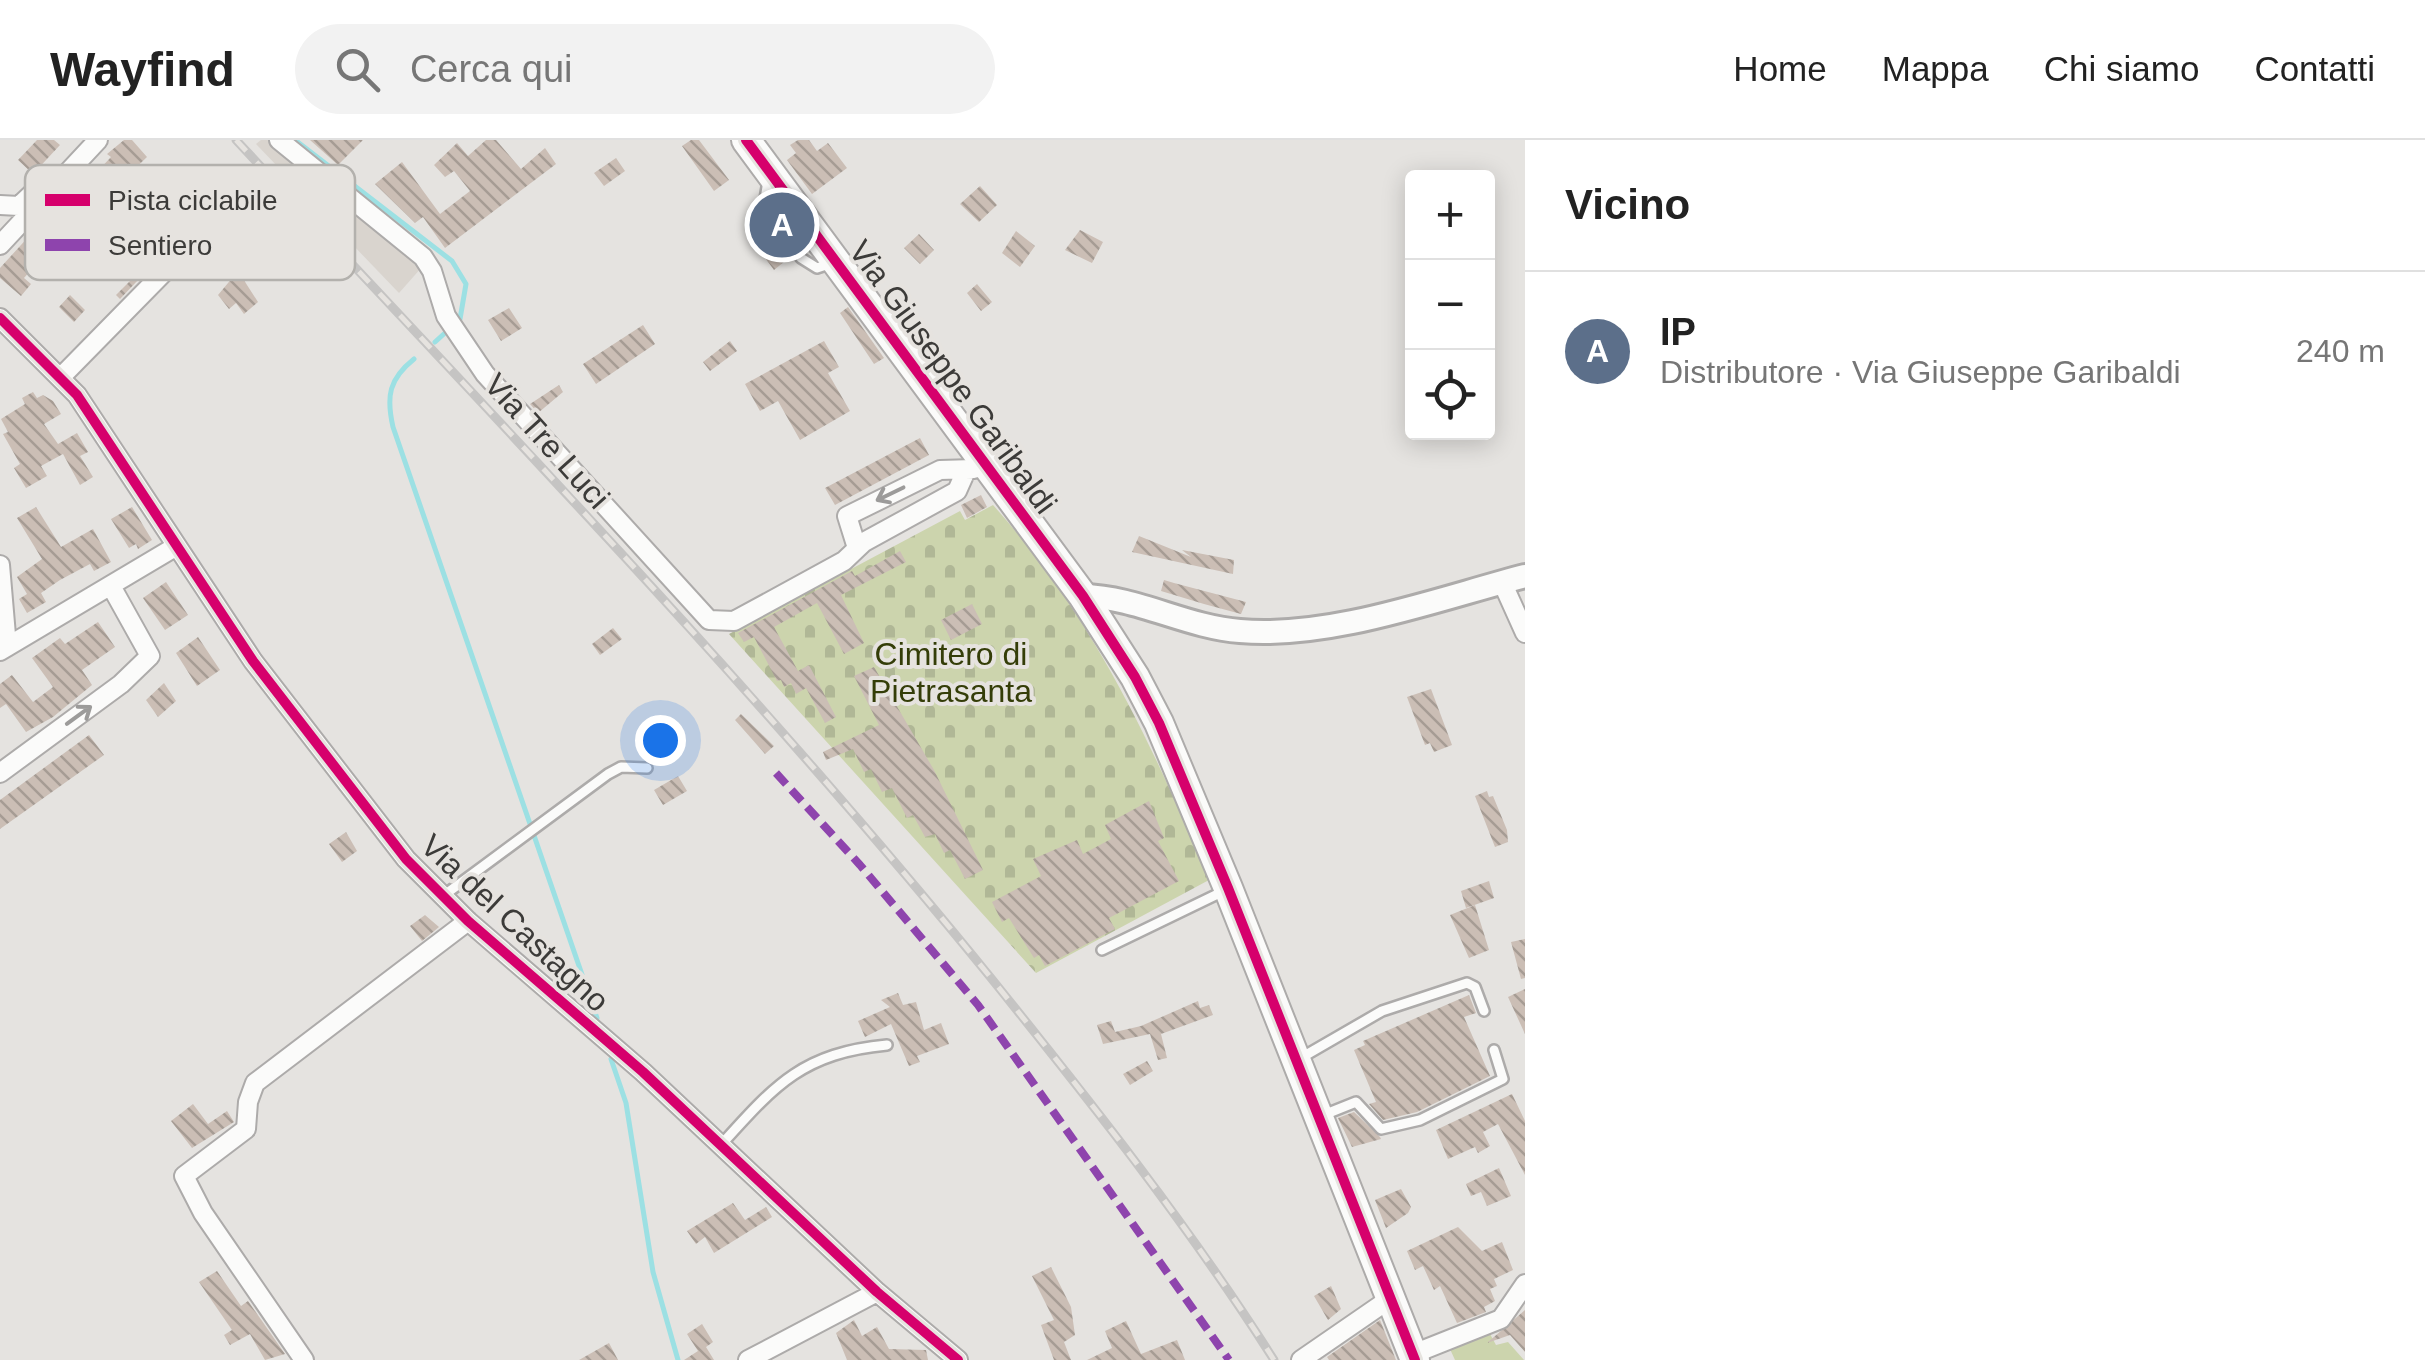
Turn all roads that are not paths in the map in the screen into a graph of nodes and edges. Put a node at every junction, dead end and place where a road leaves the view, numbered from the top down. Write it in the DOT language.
graph roads {
  1 [pos="76,140"];
  2 [pos="98,140"];
  3 [pos="279,140"];
  4 [pos="746,140"];
  5 [pos="59,165"];
  6 [pos="75,165"];
  7 [pos="313,165"];
  8 [pos="355,197"];
  9 [pos="25,202"];
  10 [pos="0,205"];
  11 [pos="25,219"];
  12 [pos="0,246"];
  13 [pos="157,280"];
  14 [pos="0,318"];
  15 [pos="62,377"];
  16 [pos="977,469"];
  17 [pos="175,547"];
  18 [pos="857,548"];
  19 [pos="0,565"];
  20 [pos="1514,580"];
  21 [pos="112,586"];
  22 [pos="1083,596"];
  23 [pos="1525,633"];
  24 [pos="4,649"];
  25 [pos="646,768"];
  26 [pos="0,773"];
  27 [pos="1228,888"];
  28 [pos="443,896"];
  29 [pos="468,921"];
  30 [pos="1102,950"];
  31 [pos="1484,1010"];
  32 [pos="887,1046"];
  33 [pos="1494,1050"];
  34 [pos="1297,1060"];
  35 [pos="1319,1118"];
  36 [pos="720,1146"];
  37 [pos="1525,1284"];
  38 [pos="877,1292"];
  39 [pos="1391,1298"];
  40 [pos="1414,1357"];
  41 [pos="304,1360"];
  42 [pos="748,1360"];
  43 [pos="958,1360"];
  44 [pos="1301,1360"];
  1 -- 5 [label="street"];
  2 -- 6 [label="street"];
  3 -- 7 [label="street, Via Tre Luci"];
  4 -- 16 [label="main road, Via Giuseppe Garibaldi"];
  8 -- 18 [label="street, Via Tre Luci"];
  9 -- 10 [label="street"];
  11 -- 12 [label="street"];
  13 -- 15 [label="street"];
  14 -- 15 [label="street, Via del Castagno"];
  15 -- 17 [label="street, Via del Castagno"];
  16 -- 18 [label="street, Via Tre Luci"];
  16 -- 18 [label="street, one-way"];
  16 -- 22 [label="main road, Via Giuseppe Garibaldi"];
  17 -- 21 [label="street"];
  17 -- 28 [label="street, Via del Castagno"];
  19 -- 24 [label="street"];
  20 -- 22 [label="street"];
  20 -- 23 [label="street"];
  21 -- 24 [label="street"];
  26 -- 21 [label="street, one-way"];
  22 -- 27 [label="main road, Via Giuseppe Garibaldi"];
  25 -- 28 [label="lane"];
  27 -- 30 [label="lane"];
  27 -- 34 [label="main road, Via Giuseppe Garibaldi"];
  28 -- 29 [label="street, Via del Castagno"];
  29 -- 36 [label="street, Via del Castagno"];
  29 -- 41 [label="street, Via del Castagno"];
  31 -- 34 [label="lane"];
  32 -- 36 [label="lane"];
  33 -- 35 [label="lane"];
  34 -- 35 [label="main road, Via Giuseppe Garibaldi"];
  35 -- 39 [label="main road, Via Giuseppe Garibaldi"];
  36 -- 38 [label="street, Via del Castagno"];
  37 -- 40 [label="street"];
  38 -- 42 [label="street"];
  38 -- 43 [label="street, Via del Castagno"];
  39 -- 40 [label="main road, Via Giuseppe Garibaldi"];
  39 -- 44 [label="street"];
}
